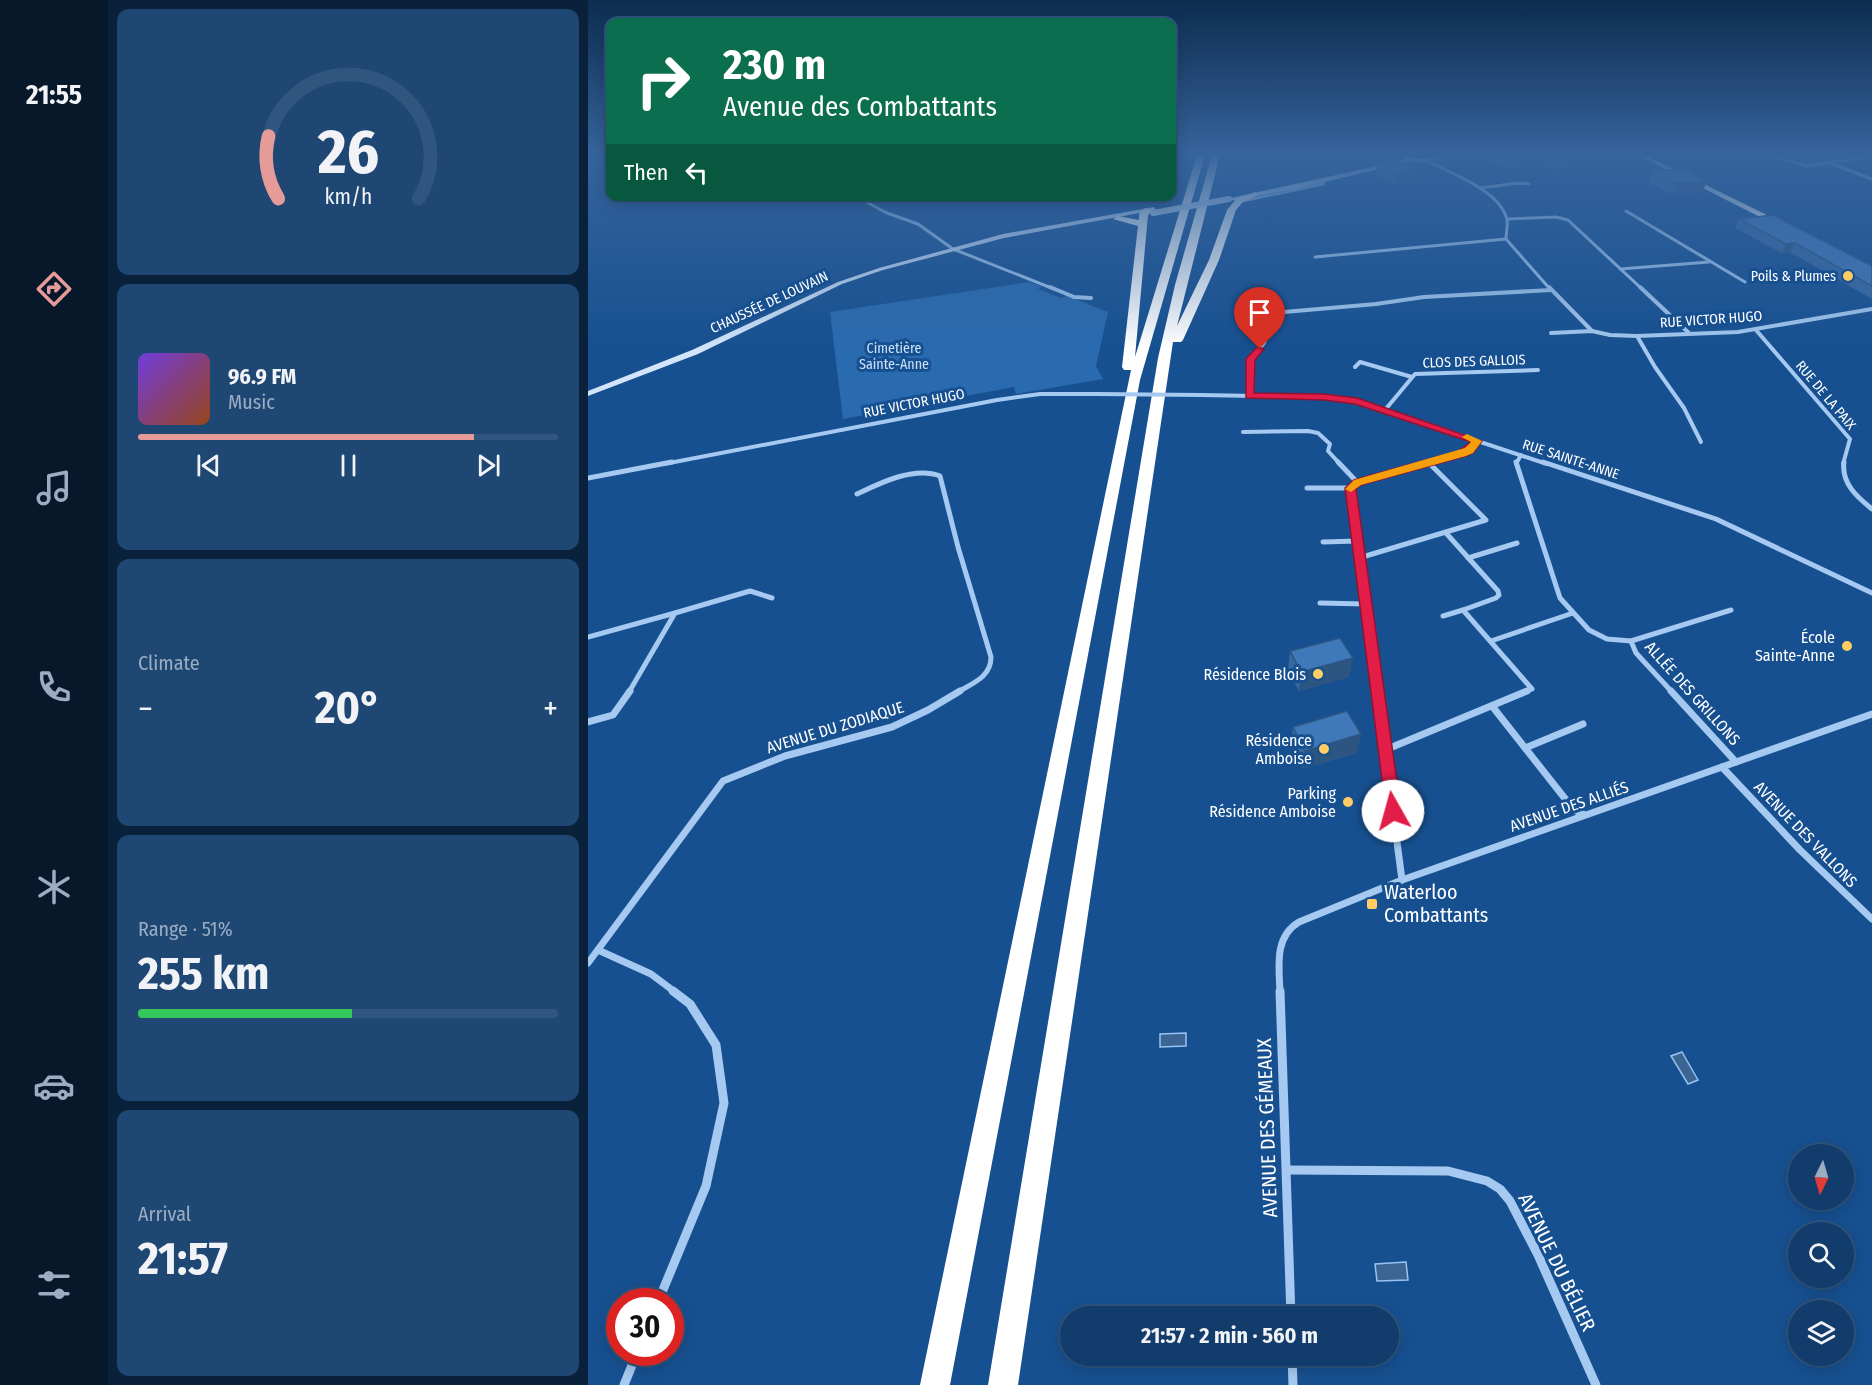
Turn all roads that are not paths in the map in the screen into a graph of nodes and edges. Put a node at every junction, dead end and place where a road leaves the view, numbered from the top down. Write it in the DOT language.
graph roads {
  1 [pos="1507,219"];
  2 [pos="906,220"];
  3 [pos="1111,220"];
  4 [pos="1114,220"];
  5 [pos="1147,220"];
  6 [pos="1180,220"];
  7 [pos="1198,220"];
  8 [pos="1229,220"];
  9 [pos="1567,220"];
  10 [pos="1640,220"];
  11 [pos="1772,220"];
  12 [pos="1791,229"];
  13 [pos="1506,239"];
  14 [pos="966,246"];
  15 [pos="953,249"];
  16 [pos="1315,257"];
  17 [pos="1711,262"];
  18 [pos="1620,269"];
  19 [pos="1746,282"];
  20 [pos="1551,290"];
  21 [pos="1091,298"];
  22 [pos="1872,309"];
  23 [pos="1756,330"];
  24 [pos="1592,331"];
  25 [pos="1551,333"];
  26 [pos="1689,333"];
  27 [pos="1637,336"];
  28 [pos="1164,358"];
  29 [pos="1355,367"];
  30 [pos="1538,370"];
  31 [pos="1412,377"];
  32 [pos="1134,380"];
  33 [pos="588,394"];
  34 [pos="1250,396"];
  35 [pos="1385,410"];
  36 [pos="1243,432"];
  37 [pos="1477,441"];
  38 [pos="1701,442"];
  39 [pos="1521,455"];
  40 [pos="1429,463"];
  41 [pos="588,478"];
  42 [pos="1357,482"];
  43 [pos="1307,488"];
  44 [pos="1350,488"];
  45 [pos="857,494"];
  46 [pos="1872,509"];
  47 [pos="1446,533"];
  48 [pos="1357,541"];
  49 [pos="1323,542"];
  50 [pos="1517,543"];
  51 [pos="1359,558"];
  52 [pos="1468,558"];
  53 [pos="1872,593"];
  54 [pos="772,598"];
  55 [pos="1320,603"];
  56 [pos="1365,604"];
  57 [pos="1463,610"];
  58 [pos="1731,610"];
  59 [pos="675,613"];
  60 [pos="1573,613"];
  61 [pos="1443,616"];
  62 [pos="588,637"];
  63 [pos="1491,641"];
  64 [pos="1631,641"];
  65 [pos="1492,706"];
  66 [pos="1872,714"];
  67 [pos="588,722"];
  68 [pos="1583,724"];
  69 [pos="1525,748"];
  70 [pos="1385,750"];
  71 [pos="1736,762"];
  72 [pos="1722,767"];
  73 [pos="1583,814"];
  74 [pos="1402,880"];
  75 [pos="1872,920"];
  76 [pos="1283,938"];
  77 [pos="598,950"];
  78 [pos="588,963"];
  79 [pos="1287,1170"];
  80 [pos="664,1288"];
  81 [pos="1291,1306"];
  82 [pos="632,1366"];
  83 [pos="1292,1366"];
  84 [pos="624,1385"];
  85 [pos="935,1385"];
  86 [pos="1004,1385"];
  87 [pos="1293,1385"];
  88 [pos="1596,1385"];
  1 -- 13 [label="street"];
  2 -- 15 [label="street"];
  3 -- 14 [label="main road, CHAUSSÉE DE LOUVAIN"];
  4 -- 14 [label="main road, CHAUSSÉE DE LOUVAIN"];
  5 -- 32 [label="highway"];
  6 -- 32 [label="highway"];
  7 -- 28 [label="highway"];
  8 -- 28 [label="highway"];
  9 -- 18 [label="street"];
  10 -- 17 [label="street"];
  11 -- 12 [label="main road"];
  13 -- 16 [label="street"];
  13 -- 20 [label="street"];
  14 -- 15 [label="main road, CHAUSSÉE DE LOUVAIN"];
  15 -- 21 [label="street"];
  15 -- 33 [label="main road, CHAUSSÉE DE LOUVAIN"];
  17 -- 18 [label="street"];
  17 -- 19 [label="street"];
  18 -- 26 [label="street"];
  20 -- 24 [label="street"];
  20 -- 34 [label="street"];
  22 -- 23 [label="street, RUE VICTOR HUGO"];
  23 -- 26 [label="street, RUE VICTOR HUGO"];
  23 -- 46 [label="street, RUE DE LA PAIX"];
  24 -- 25 [label="street, RUE VICTOR HUGO"];
  24 -- 27 [label="street, RUE VICTOR HUGO"];
  26 -- 27 [label="street, RUE VICTOR HUGO"];
  27 -- 38 [label="street"];
  28 -- 86 [label="highway"];
  29 -- 31 [label="street, CLOS DES GALLOIS"];
  30 -- 31 [label="street, CLOS DES GALLOIS"];
  31 -- 35 [label="street, CLOS DES GALLOIS"];
  32 -- 85 [label="highway"];
  34 -- 35 [label="street, RUE SAINTE-ANNE"];
  34 -- 41 [label="street, RUE VICTOR HUGO, bridge"];
  35 -- 37 [label="street, RUE SAINTE-ANNE"];
  36 -- 42 [label="street"];
  37 -- 39 [label="street, RUE SAINTE-ANNE"];
  37 -- 40 [label="street"];
  39 -- 53 [label="street, RUE SAINTE-ANNE"];
  39 -- 60 [label="street, ALLÉE DES GRILLONS"];
  40 -- 42 [label="street"];
  40 -- 47 [label="street"];
  42 -- 44 [label="street"];
  43 -- 44 [label="street"];
  44 -- 48 [label="street"];
  45 -- 77 [label="street, AVENUE DU ZODIAQUE"];
  47 -- 51 [label="street"];
  47 -- 52 [label="street"];
  48 -- 49 [label="street"];
  48 -- 51 [label="street"];
  50 -- 52 [label="street"];
  51 -- 56 [label="street"];
  52 -- 57 [label="street"];
  54 -- 59 [label="street"];
  55 -- 56 [label="street"];
  56 -- 70 [label="street"];
  57 -- 61 [label="street"];
  57 -- 63 [label="street"];
  58 -- 64 [label="street, ALLÉE DES GRILLONS"];
  59 -- 62 [label="street"];
  59 -- 67 [label="street"];
  60 -- 63 [label="street"];
  60 -- 64 [label="street, ALLÉE DES GRILLONS"];
  63 -- 65 [label="street"];
  64 -- 71 [label="street, ALLÉE DES GRILLONS"];
  65 -- 69 [label="street"];
  65 -- 70 [label="street"];
  66 -- 71 [label="street, AVENUE DES ALLIÉS"];
  68 -- 69 [label="street"];
  69 -- 73 [label="street"];
  70 -- 74 [label="street"];
  71 -- 72 [label="street, AVENUE DES ALLIÉS"];
  72 -- 73 [label="street, AVENUE DES ALLIÉS"];
  72 -- 75 [label="street, AVENUE DES VALLONS"];
  73 -- 74 [label="street, AVENUE DES ALLIÉS"];
  74 -- 76 [label="street, AVENUE DES ALLIÉS"];
  76 -- 79 [label="street, AVENUE DES GÉMEAUX"];
  77 -- 78 [label="street, AVENUE DU ZODIAQUE"];
  77 -- 80 [label="street"];
  79 -- 81 [label="street, AVENUE DES GÉMEAUX"];
  79 -- 88 [label="street, AVENUE DU BÉLIER"];
  82 -- 84 [label="street"];
  83 -- 87 [label="street"];
}
